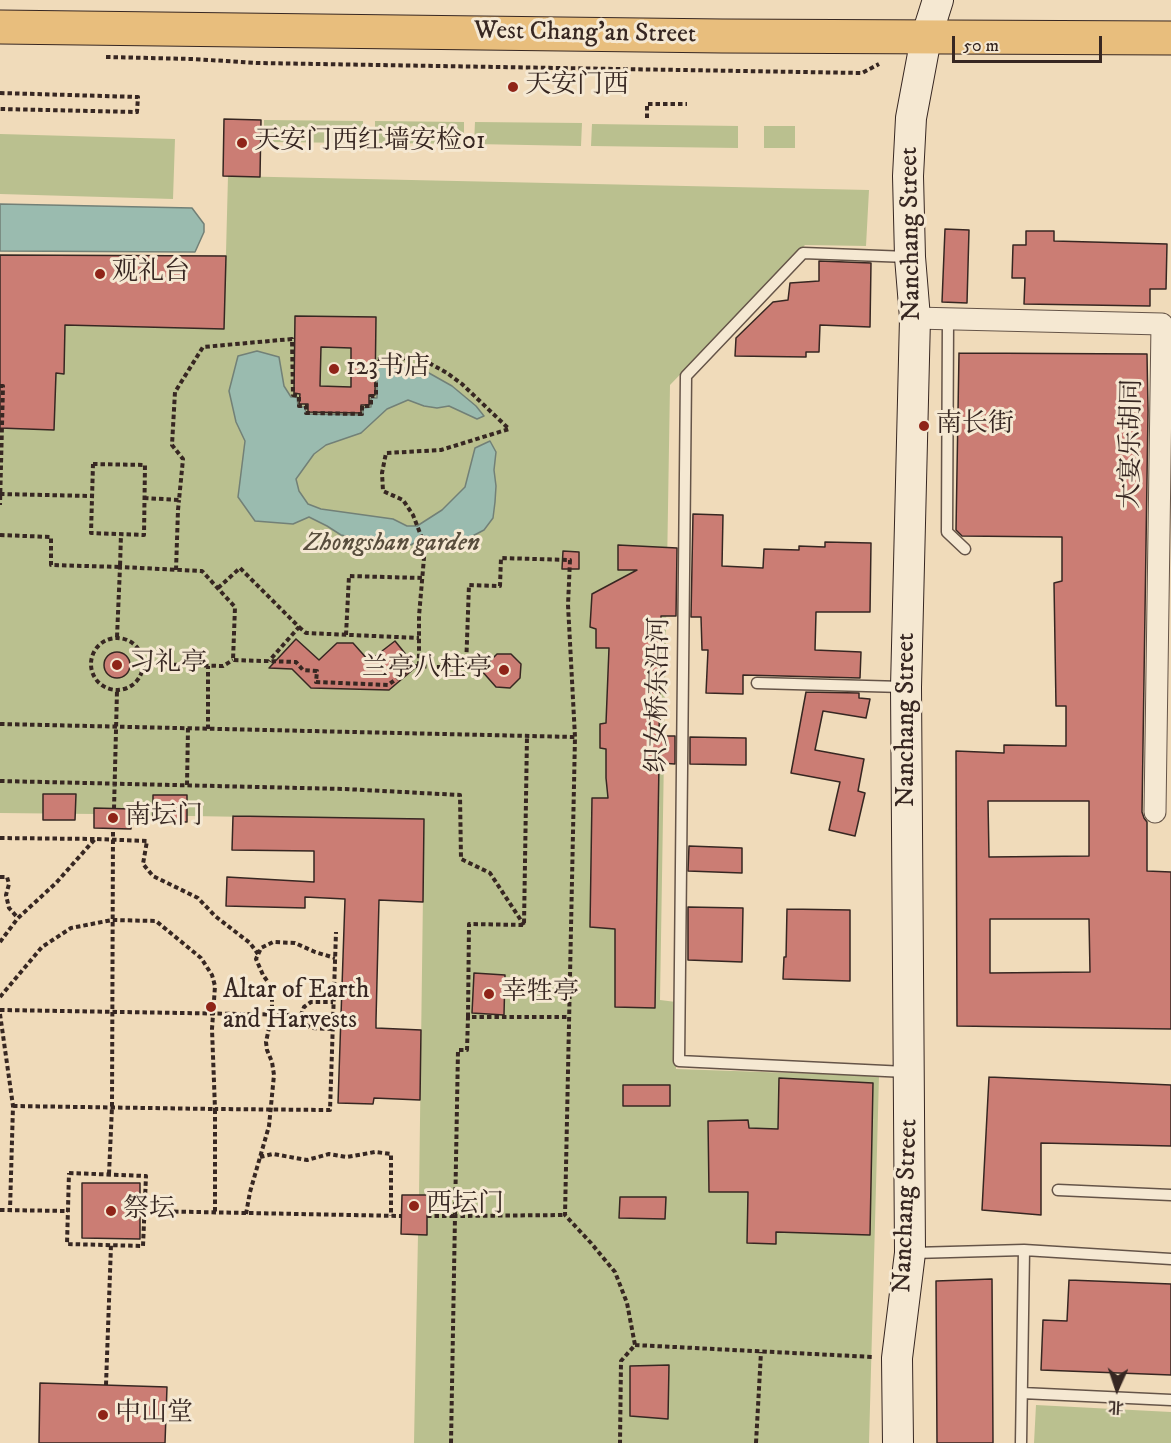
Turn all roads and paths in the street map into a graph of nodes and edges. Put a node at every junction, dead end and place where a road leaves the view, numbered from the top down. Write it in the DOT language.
graph roads {
  1 [pos="938,0"];
  2 [pos="0,27"];
  3 [pos="926,38"];
  4 [pos="1171,38"];
  5 [pos="102,57"];
  6 [pos="880,63"];
  7 [pos="0,93"];
  8 [pos="687,104"];
  9 [pos="0,109"];
  10 [pos="647,118"];
  11 [pos="910,257"];
  12 [pos="915,318"];
  13 [pos="948,319"];
  14 [pos="0,386"];
  15 [pos="0,494"];
  16 [pos="92,496"];
  17 [pos="144,498"];
  18 [pos="179,500"];
  19 [pos="0,505"];
  20 [pos="121,534"];
  21 [pos="0,535"];
  22 [pos="965,549"];
  23 [pos="120,567"];
  24 [pos="176,570"];
  25 [pos="422,578"];
  26 [pos="218,588"];
  27 [pos="299,627"];
  28 [pos="346,635"];
  29 [pos="117,637"];
  30 [pos="419,638"];
  31 [pos="233,660"];
  32 [pos="268,662"];
  33 [pos="144,664"];
  34 [pos="208,666"];
  35 [pos="419,666"];
  36 [pos="757,683"];
  37 [pos="906,687"];
  38 [pos="117,691"];
  39 [pos="0,724"];
  40 [pos="116,726"];
  41 [pos="188,728"];
  42 [pos="208,729"];
  43 [pos="527,736"];
  44 [pos="575,737"];
  45 [pos="0,781"];
  46 [pos="115,783"];
  47 [pos="187,785"];
  48 [pos="114,809"];
  49 [pos="1155,812"];
  50 [pos="113,829"];
  51 [pos="0,838"];
  52 [pos="113,839"];
  53 [pos="95,840"];
  54 [pos="0,877"];
  55 [pos="18,918"];
  56 [pos="112,920"];
  57 [pos="524,925"];
  58 [pos="336,932"];
  59 [pos="0,942"];
  60 [pos="258,954"];
  61 [pos="335,958"];
  62 [pos="0,997"];
  63 [pos="333,1002"];
  64 [pos="0,1012"];
  65 [pos="112,1012"];
  66 [pos="213,1013"];
  67 [pos="272,1014"];
  68 [pos="301,1015"];
  69 [pos="468,1017"];
  70 [pos="569,1017"];
  71 [pos="332,1029"];
  72 [pos="910,1072"];
  73 [pos="13,1106"];
  74 [pos="112,1107"];
  75 [pos="215,1109"];
  76 [pos="271,1109"];
  77 [pos="260,1157"];
  78 [pos="109,1174"];
  79 [pos="1058,1190"];
  80 [pos="1171,1195"];
  81 [pos="0,1210"];
  82 [pos="10,1210"];
  83 [pos="68,1211"];
  84 [pos="144,1211"];
  85 [pos="215,1213"];
  86 [pos="246,1214"];
  87 [pos="565,1215"];
  88 [pos="391,1216"];
  89 [pos="402,1216"];
  90 [pos="427,1216"];
  91 [pos="455,1216"];
  92 [pos="111,1245"];
  93 [pos="1024,1250"];
  94 [pos="910,1253"];
  95 [pos="1171,1259"];
  96 [pos="635,1345"];
  97 [pos="761,1352"];
  98 [pos="897,1358"];
  99 [pos="106,1385"];
  100 [pos="1022,1393"];
  101 [pos="1171,1401"];
  102 [pos="451,1443"];
  103 [pos="620,1443"];
  104 [pos="756,1443"];
  105 [pos="898,1443"];
  106 [pos="1021,1443"];
  1 -- 3 [label="street, Nanchang Street"];
  2 -- 3 [label="highway, West Chang'an Street"];
  3 -- 4 [label="highway, West Chang'an Street"];
  3 -- 11 [label="street, Nanchang Street"];
  5 -- 6 [label="path"];
  7 -- 9 [label="path"];
  8 -- 10 [label="path"];
  11 -- 12 [label="street, Nanchang Street"];
  11 -- 72 [label="lane, 织女桥东沿河"];
  12 -- 13 [label="street, 大宴乐胡同"];
  12 -- 37 [label="street, Nanchang Street"];
  13 -- 22 [label="lane"];
  13 -- 49 [label="street, 大宴乐胡同"];
  14 -- 15 [label="path"];
  15 -- 16 [label="path"];
  15 -- 19 [label="path"];
  16 -- 17 [label="path"];
  16 -- 20 [label="path"];
  17 -- 18 [label="path"];
  17 -- 20 [label="path"];
  18 -- 24 [label="path"];
  18 -- 25 [label="path"];
  20 -- 23 [label="path"];
  21 -- 23 [label="path"];
  23 -- 24 [label="path"];
  23 -- 29 [label="path"];
  24 -- 26 [label="path"];
  25 -- 28 [label="path"];
  25 -- 30 [label="path"];
  26 -- 27 [label="path"];
  26 -- 31 [label="path"];
  27 -- 28 [label="path"];
  27 -- 32 [label="path"];
  28 -- 30 [label="path"];
  29 -- 33 [label="path"];
  29 -- 38 [label="path"];
  30 -- 35 [label="path"];
  31 -- 32 [label="path"];
  31 -- 34 [label="path"];
  32 -- 35 [label="path"];
  33 -- 34 [label="path"];
  33 -- 38 [label="path"];
  34 -- 42 [label="path"];
  35 -- 44 [label="path"];
  36 -- 37 [label="lane"];
  37 -- 72 [label="street, Nanchang Street"];
  38 -- 40 [label="path"];
  39 -- 40 [label="path"];
  40 -- 41 [label="path"];
  40 -- 46 [label="path"];
  41 -- 42 [label="path"];
  41 -- 47 [label="path"];
  42 -- 43 [label="path"];
  43 -- 44 [label="path"];
  43 -- 57 [label="path"];
  44 -- 70 [label="path"];
  45 -- 46 [label="path"];
  46 -- 47 [label="path"];
  46 -- 48 [label="path"];
  47 -- 57 [label="path"];
  50 -- 52 [label="path"];
  51 -- 53 [label="path"];
  52 -- 53 [label="path"];
  52 -- 56 [label="path"];
  52 -- 60 [label="path"];
  53 -- 55 [label="path"];
  54 -- 55 [label="path"];
  55 -- 59 [label="path"];
  56 -- 62 [label="path"];
  56 -- 65 [label="path"];
  56 -- 66 [label="path"];
  57 -- 69 [label="path"];
  58 -- 61 [label="path"];
  60 -- 61 [label="path"];
  60 -- 67 [label="path"];
  61 -- 63 [label="path"];
  63 -- 68 [label="path"];
  63 -- 71 [label="path"];
  64 -- 65 [label="path"];
  64 -- 73 [label="path"];
  65 -- 66 [label="path"];
  65 -- 74 [label="path"];
  66 -- 67 [label="path"];
  66 -- 75 [label="path"];
  67 -- 68 [label="path"];
  67 -- 76 [label="path"];
  68 -- 71 [label="path"];
  69 -- 70 [label="path"];
  69 -- 91 [label="path"];
  70 -- 87 [label="path"];
  71 -- 76 [label="path"];
  72 -- 94 [label="street, Nanchang Street"];
  73 -- 74 [label="path"];
  73 -- 82 [label="path"];
  74 -- 75 [label="path"];
  74 -- 78 [label="path"];
  75 -- 76 [label="path"];
  75 -- 85 [label="path"];
  76 -- 77 [label="path"];
  77 -- 86 [label="path"];
  77 -- 88 [label="path"];
  78 -- 83 [label="path"];
  78 -- 84 [label="path"];
  79 -- 80 [label="lane"];
  81 -- 82 [label="path"];
  82 -- 83 [label="path"];
  83 -- 92 [label="path"];
  84 -- 85 [label="path"];
  84 -- 92 [label="path"];
  85 -- 86 [label="path"];
  86 -- 88 [label="path"];
  87 -- 91 [label="path"];
  87 -- 96 [label="path"];
  88 -- 89 [label="path"];
  90 -- 91 [label="path"];
  91 -- 102 [label="path"];
  92 -- 99 [label="path"];
  93 -- 94 [label="lane"];
  93 -- 95 [label="lane"];
  93 -- 100 [label="lane"];
  94 -- 98 [label="street, Nanchang Street"];
  96 -- 97 [label="path"];
  96 -- 103 [label="path"];
  97 -- 98 [label="path"];
  97 -- 104 [label="path"];
  98 -- 105 [label="street, Nanchang Street"];
  100 -- 101 [label="lane"];
  100 -- 106 [label="lane"];
}
